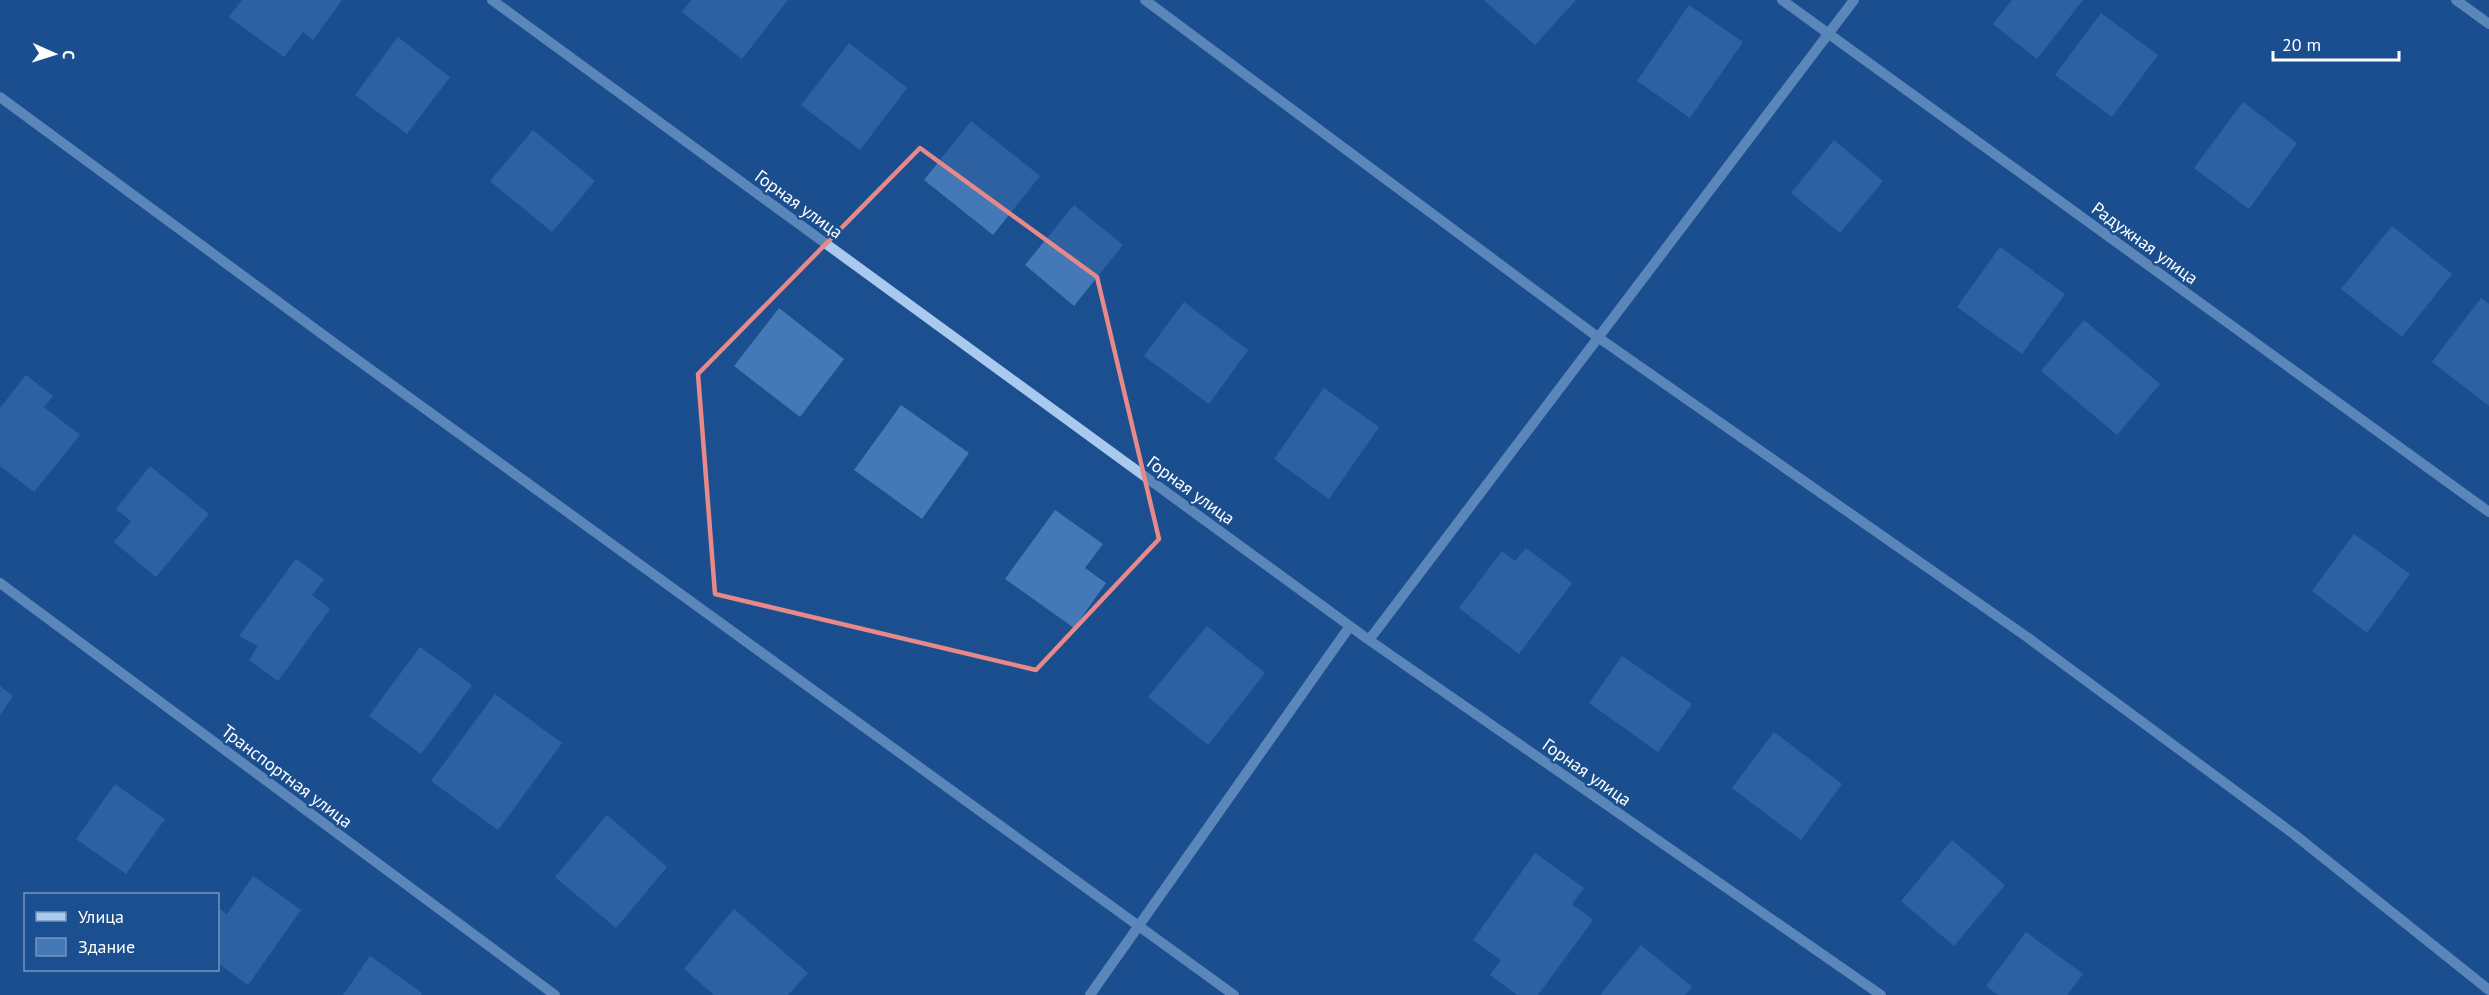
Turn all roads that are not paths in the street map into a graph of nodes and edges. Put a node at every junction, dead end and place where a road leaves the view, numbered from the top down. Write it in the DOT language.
graph roads {
  1 [pos="492,0"];
  2 [pos="1145,0"];
  3 [pos="1782,0"];
  4 [pos="1854,0"];
  5 [pos="2456,0"];
  6 [pos="2489,24"];
  7 [pos="1829,34"];
  8 [pos="0,97"];
  9 [pos="1599,338"];
  10 [pos="2489,512"];
  11 [pos="0,583"];
  12 [pos="1350,626"];
  13 [pos="1369,640"];
  14 [pos="1139,925"];
  15 [pos="2489,990"];
  16 [pos="555,995"];
  17 [pos="1090,995"];
  18 [pos="1234,995"];
  19 [pos="1881,995"];
  1 -- 12 [label="street, Горная улица"];
  2 -- 9 [label="street"];
  3 -- 7 [label="street, Радужная улица"];
  4 -- 7 [label="street"];
  5 -- 6 [label="street"];
  7 -- 9 [label="street"];
  7 -- 10 [label="street, Радужная улица"];
  8 -- 14 [label="street"];
  9 -- 13 [label="street"];
  9 -- 15 [label="street"];
  11 -- 16 [label="street, Транспортная улица"];
  12 -- 13 [label="street, Горная улица"];
  12 -- 14 [label="street"];
  13 -- 19 [label="street, Горная улица"];
  14 -- 17 [label="street"];
  14 -- 18 [label="street"];
}
